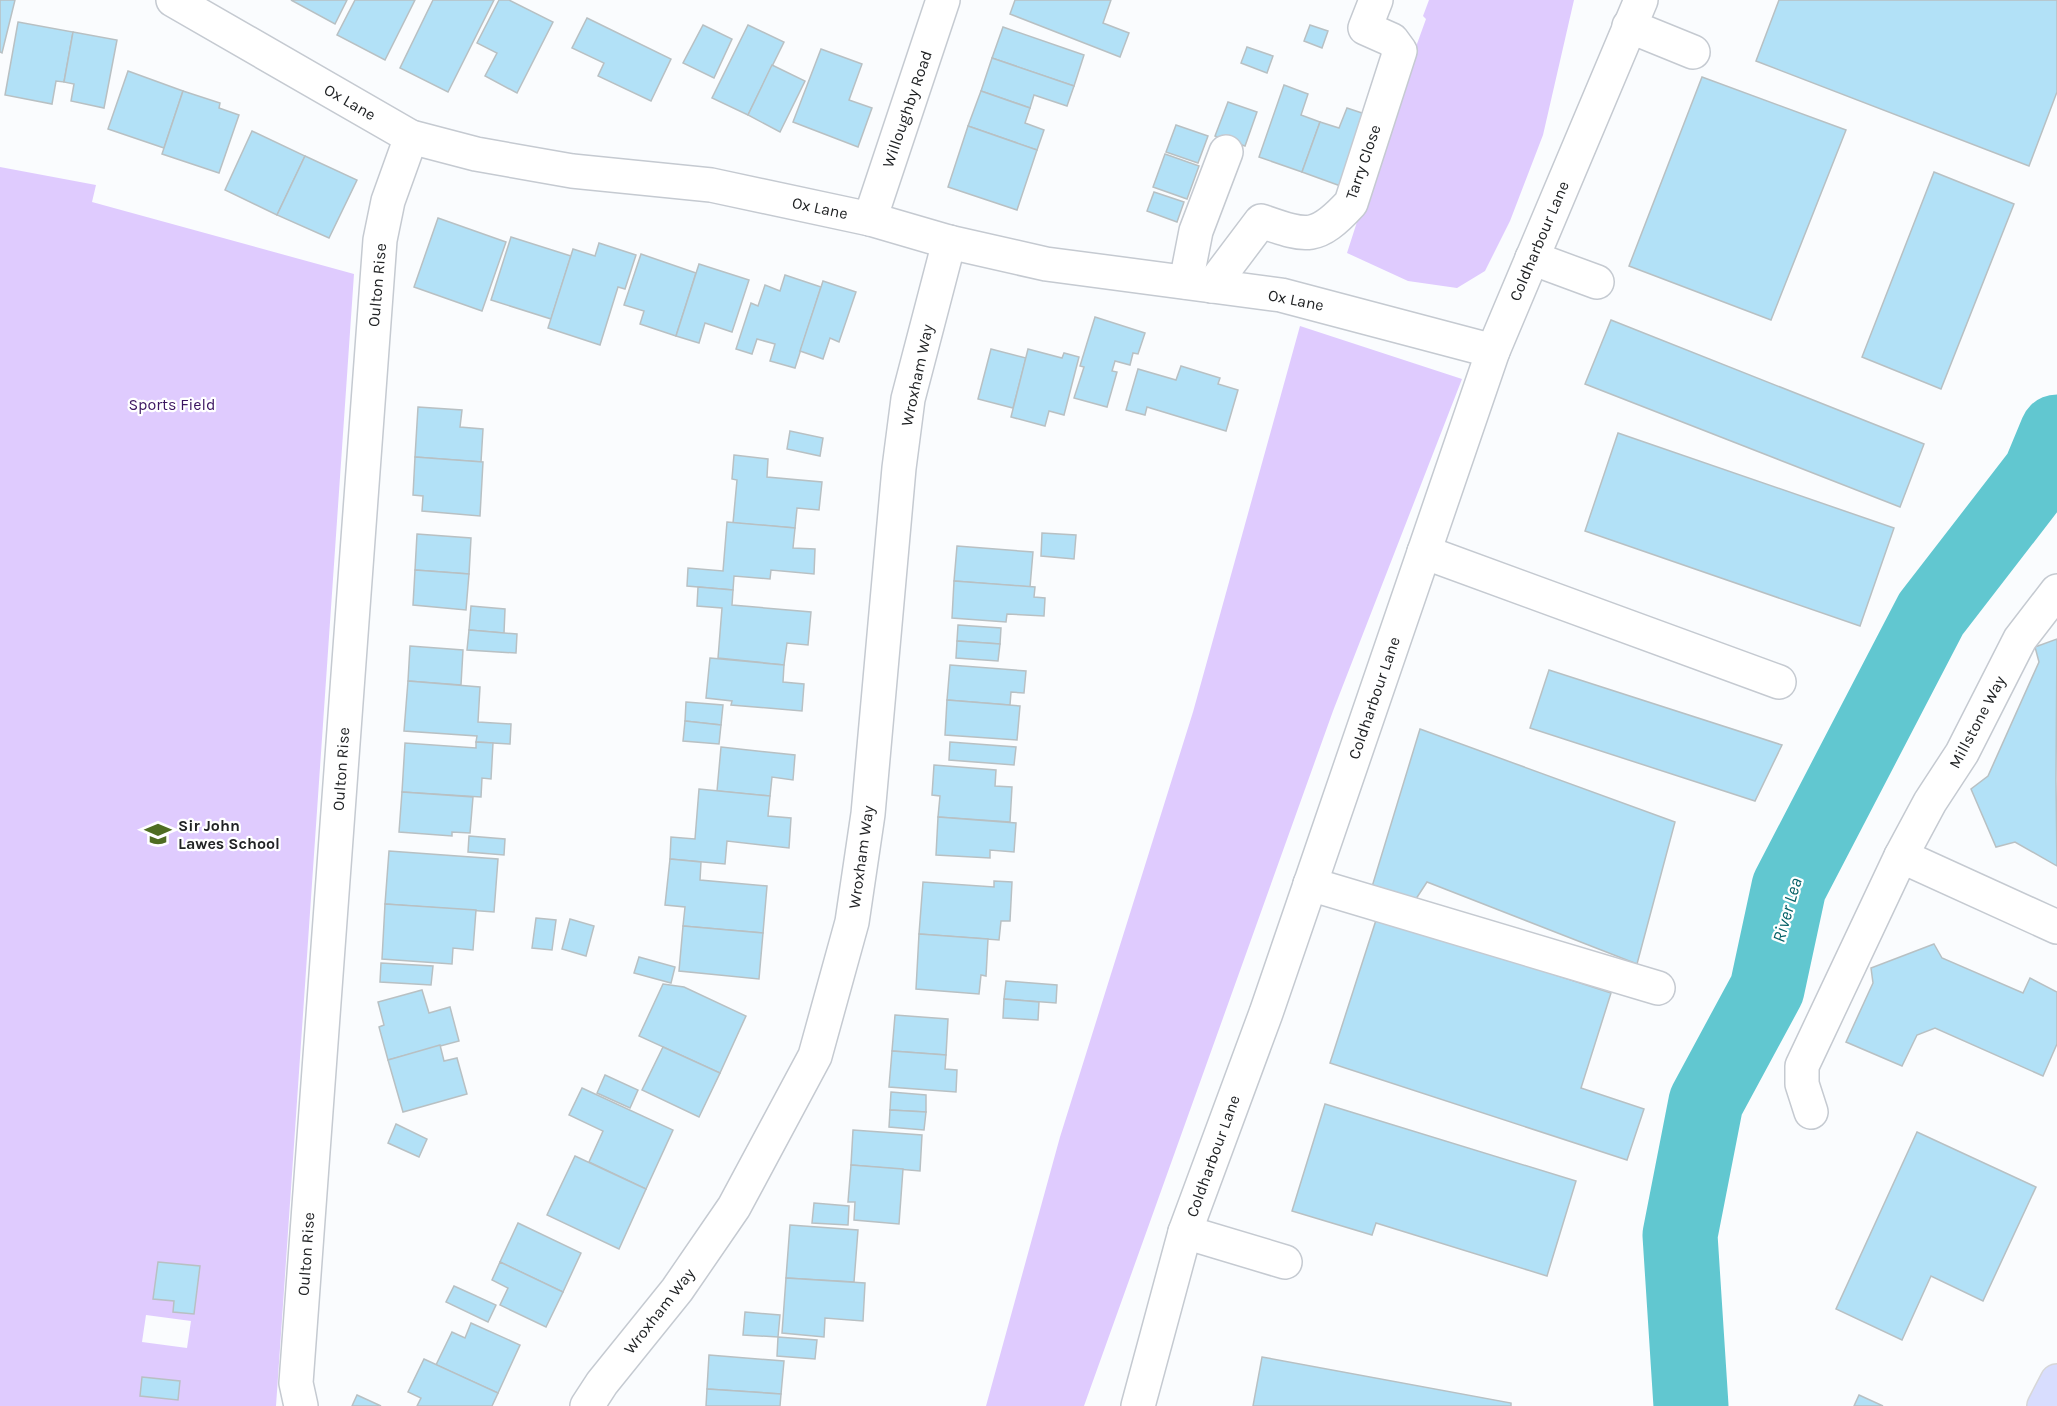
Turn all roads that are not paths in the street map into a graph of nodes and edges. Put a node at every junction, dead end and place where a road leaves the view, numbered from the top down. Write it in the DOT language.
graph roads {
  1 [pos="173,0"];
  2 [pos="943,0"];
  3 [pos="1376,0"];
  4 [pos="1635,13"];
  5 [pos="1693,51"];
  6 [pos="411,137"];
  7 [pos="1226,152"];
  8 [pos="870,219"];
  9 [pos="949,242"];
  10 [pos="1532,258"];
  11 [pos="1597,282"];
  12 [pos="1199,284"];
  13 [pos="1493,351"];
  14 [pos="1424,552"];
  15 [pos="2057,591"];
  16 [pos="1779,682"];
  17 [pos="1901,856"];
  18 [pos="1311,884"];
  19 [pos="2057,927"];
  20 [pos="1658,988"];
  21 [pos="1811,1112"];
  22 [pos="1185,1232"];
  23 [pos="1285,1262"];
  24 [pos="2057,1381"];
  25 [pos="301,1406"];
  26 [pos="587,1406"];
  27 [pos="1138,1406"];
  28 [pos="2044,1406"];
  1 -- 6 [label="street, Ox Lane"];
  2 -- 8 [label="street, Willoughby Road"];
  3 -- 12 [label="street, Tarry Close"];
  4 -- 5 [label="street"];
  4 -- 10 [label="street, Coldharbour Lane"];
  6 -- 8 [label="street, Ox Lane"];
  6 -- 25 [label="street, Oulton Rise"];
  7 -- 12 [label="street"];
  8 -- 9 [label="street, Ox Lane"];
  9 -- 12 [label="street, Ox Lane"];
  9 -- 26 [label="street, Wroxham Way"];
  10 -- 11 [label="street"];
  10 -- 13 [label="street, Coldharbour Lane"];
  12 -- 13 [label="street, Ox Lane"];
  13 -- 14 [label="street, Coldharbour Lane"];
  14 -- 16 [label="street"];
  14 -- 18 [label="street, Coldharbour Lane"];
  15 -- 17 [label="street, Millstone Way"];
  17 -- 19 [label="street"];
  17 -- 21 [label="street, Millstone Way"];
  18 -- 20 [label="street"];
  18 -- 22 [label="street, Coldharbour Lane"];
  22 -- 23 [label="street"];
  22 -- 27 [label="street, Coldharbour Lane"];
  24 -- 28 [label="main road"];
}
